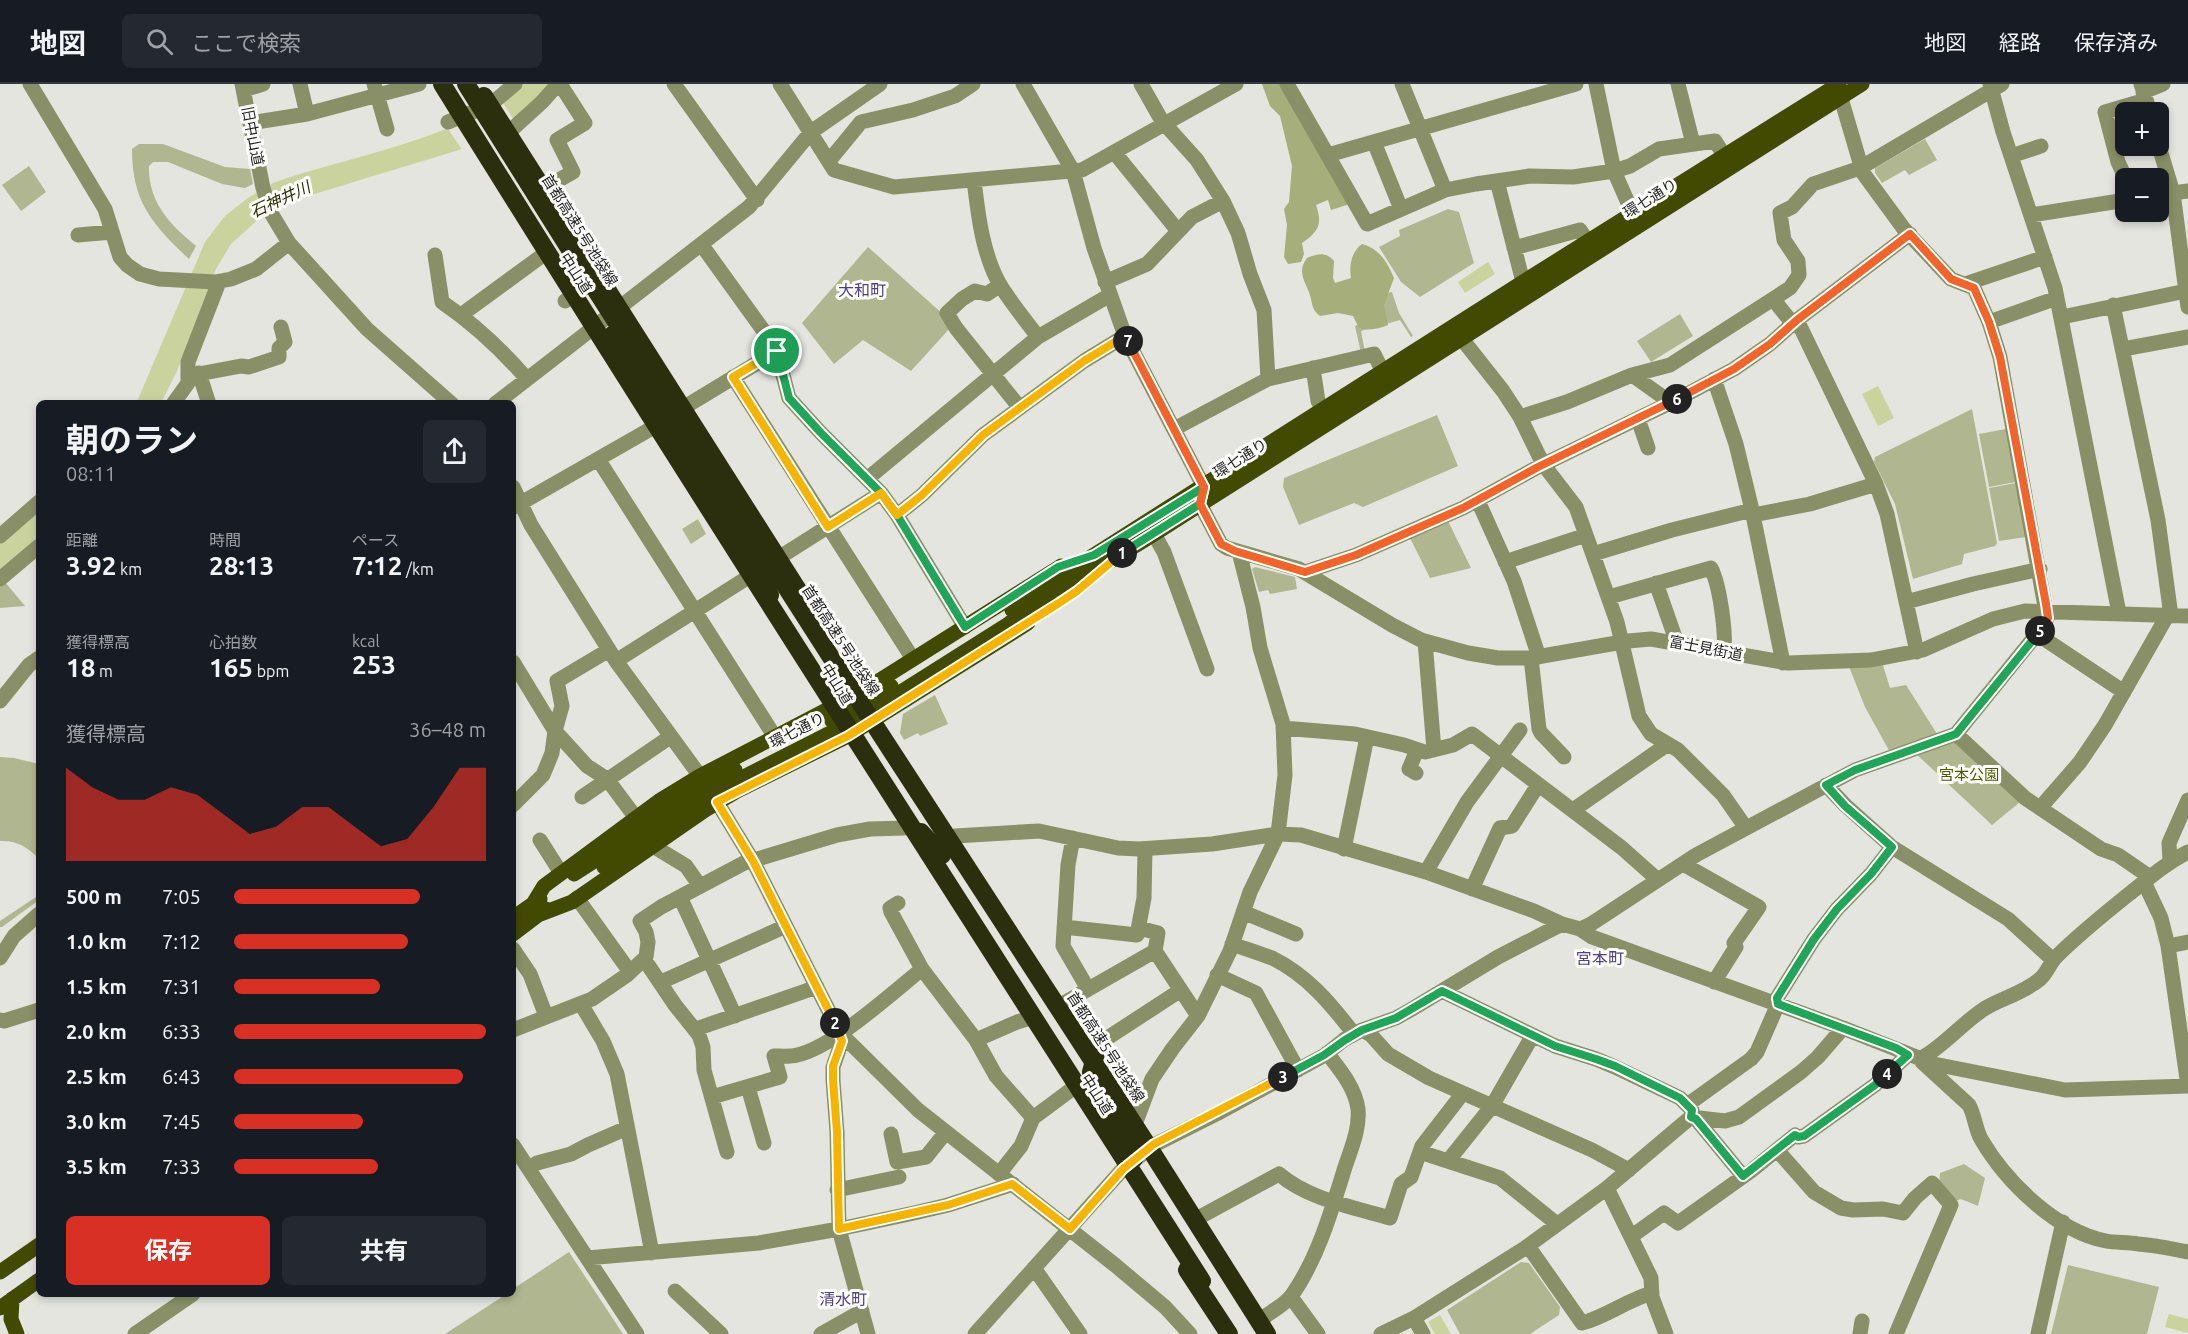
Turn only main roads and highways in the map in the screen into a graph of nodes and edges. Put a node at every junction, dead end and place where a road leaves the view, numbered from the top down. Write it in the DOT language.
graph roads {
  1 [pos="432,84"];
  2 [pos="442,84"];
  3 [pos="456,84"];
  4 [pos="466,84"];
  5 [pos="476,84"];
  6 [pos="1862,84"];
  7 [pos="1839,88"];
  8 [pos="619,308"];
  9 [pos="1094,555"];
  10 [pos="1116,557"];
  11 [pos="754,567"];
  12 [pos="1007,619"];
  13 [pos="861,692"];
  14 [pos="831,709"];
  15 [pos="878,718"];
  16 [pos="848,736"];
  17 [pos="903,756"];
  18 [pos="874,778"];
  19 [pos="536,909"];
  20 [pos="516,917"];
  21 [pos="516,931"];
  22 [pos="1094,1051"];
  23 [pos="1132,1161"];
  24 [pos="36,1247"];
  25 [pos="36,1257"];
  26 [pos="36,1271"];
  27 [pos="0,1272"];
  28 [pos="1202,1281"];
  29 [pos="0,1282"];
  30 [pos="36,1282"];
  31 [pos="4,1301"];
  32 [pos="1266,1330"];
  33 [pos="17,1334"];
  34 [pos="1229,1334"];
  35 [pos="1234,1334"];
  1 -- 11 [label="highway, 中山道"];
  2 -- 28 [label="highway, bridge"];
  3 -- 8 [label="highway"];
  3 -- 11 [label="highway"];
  4 -- 32 [label="highway, 首都高速5号池袋線, bridge"];
  5 -- 8 [label="highway, 中山道"];
  6 -- 7 [label="main road, 環七通り"];
  7 -- 9 [label="main road, 環七通り"];
  7 -- 10 [label="main road, 環七通り"];
  8 -- 13 [label="highway, 中山道"];
  9 -- 12 [label="main road, 環七通り"];
  9 -- 13 [label="main road"];
  10 -- 12 [label="main road, 環七通り"];
  10 -- 15 [label="main road"];
  11 -- 14 [label="highway, 中山道"];
  12 -- 19 [label="main road, 環七通り, bridge"];
  13 -- 14 [label="main road"];
  13 -- 15 [label="highway, 中山道"];
  14 -- 16 [label="highway, 中山道"];
  14 -- 19 [label="main road"];
  15 -- 16 [label="main road"];
  15 -- 17 [label="highway, 中山道"];
  16 -- 18 [label="highway, 中山道"];
  16 -- 19 [label="main road"];
  17 -- 22 [label="highway, 中山道"];
  17 -- 32 [label="highway, bridge"];
  18 -- 23 [label="highway, 中山道"];
  18 -- 28 [label="highway"];
  19 -- 20 [label="main road, 環七通り"];
  19 -- 21 [label="main road, 環七通り"];
  22 -- 23 [label="highway"];
  22 -- 32 [label="highway, 中山道"];
  23 -- 34 [label="highway, 中山道"];
  24 -- 27 [label="main road"];
  25 -- 29 [label="main road"];
  26 -- 31 [label="main road"];
  28 -- 35 [label="highway"];
  30 -- 31 [label="main road"];
  31 -- 33 [label="main road"];
}
